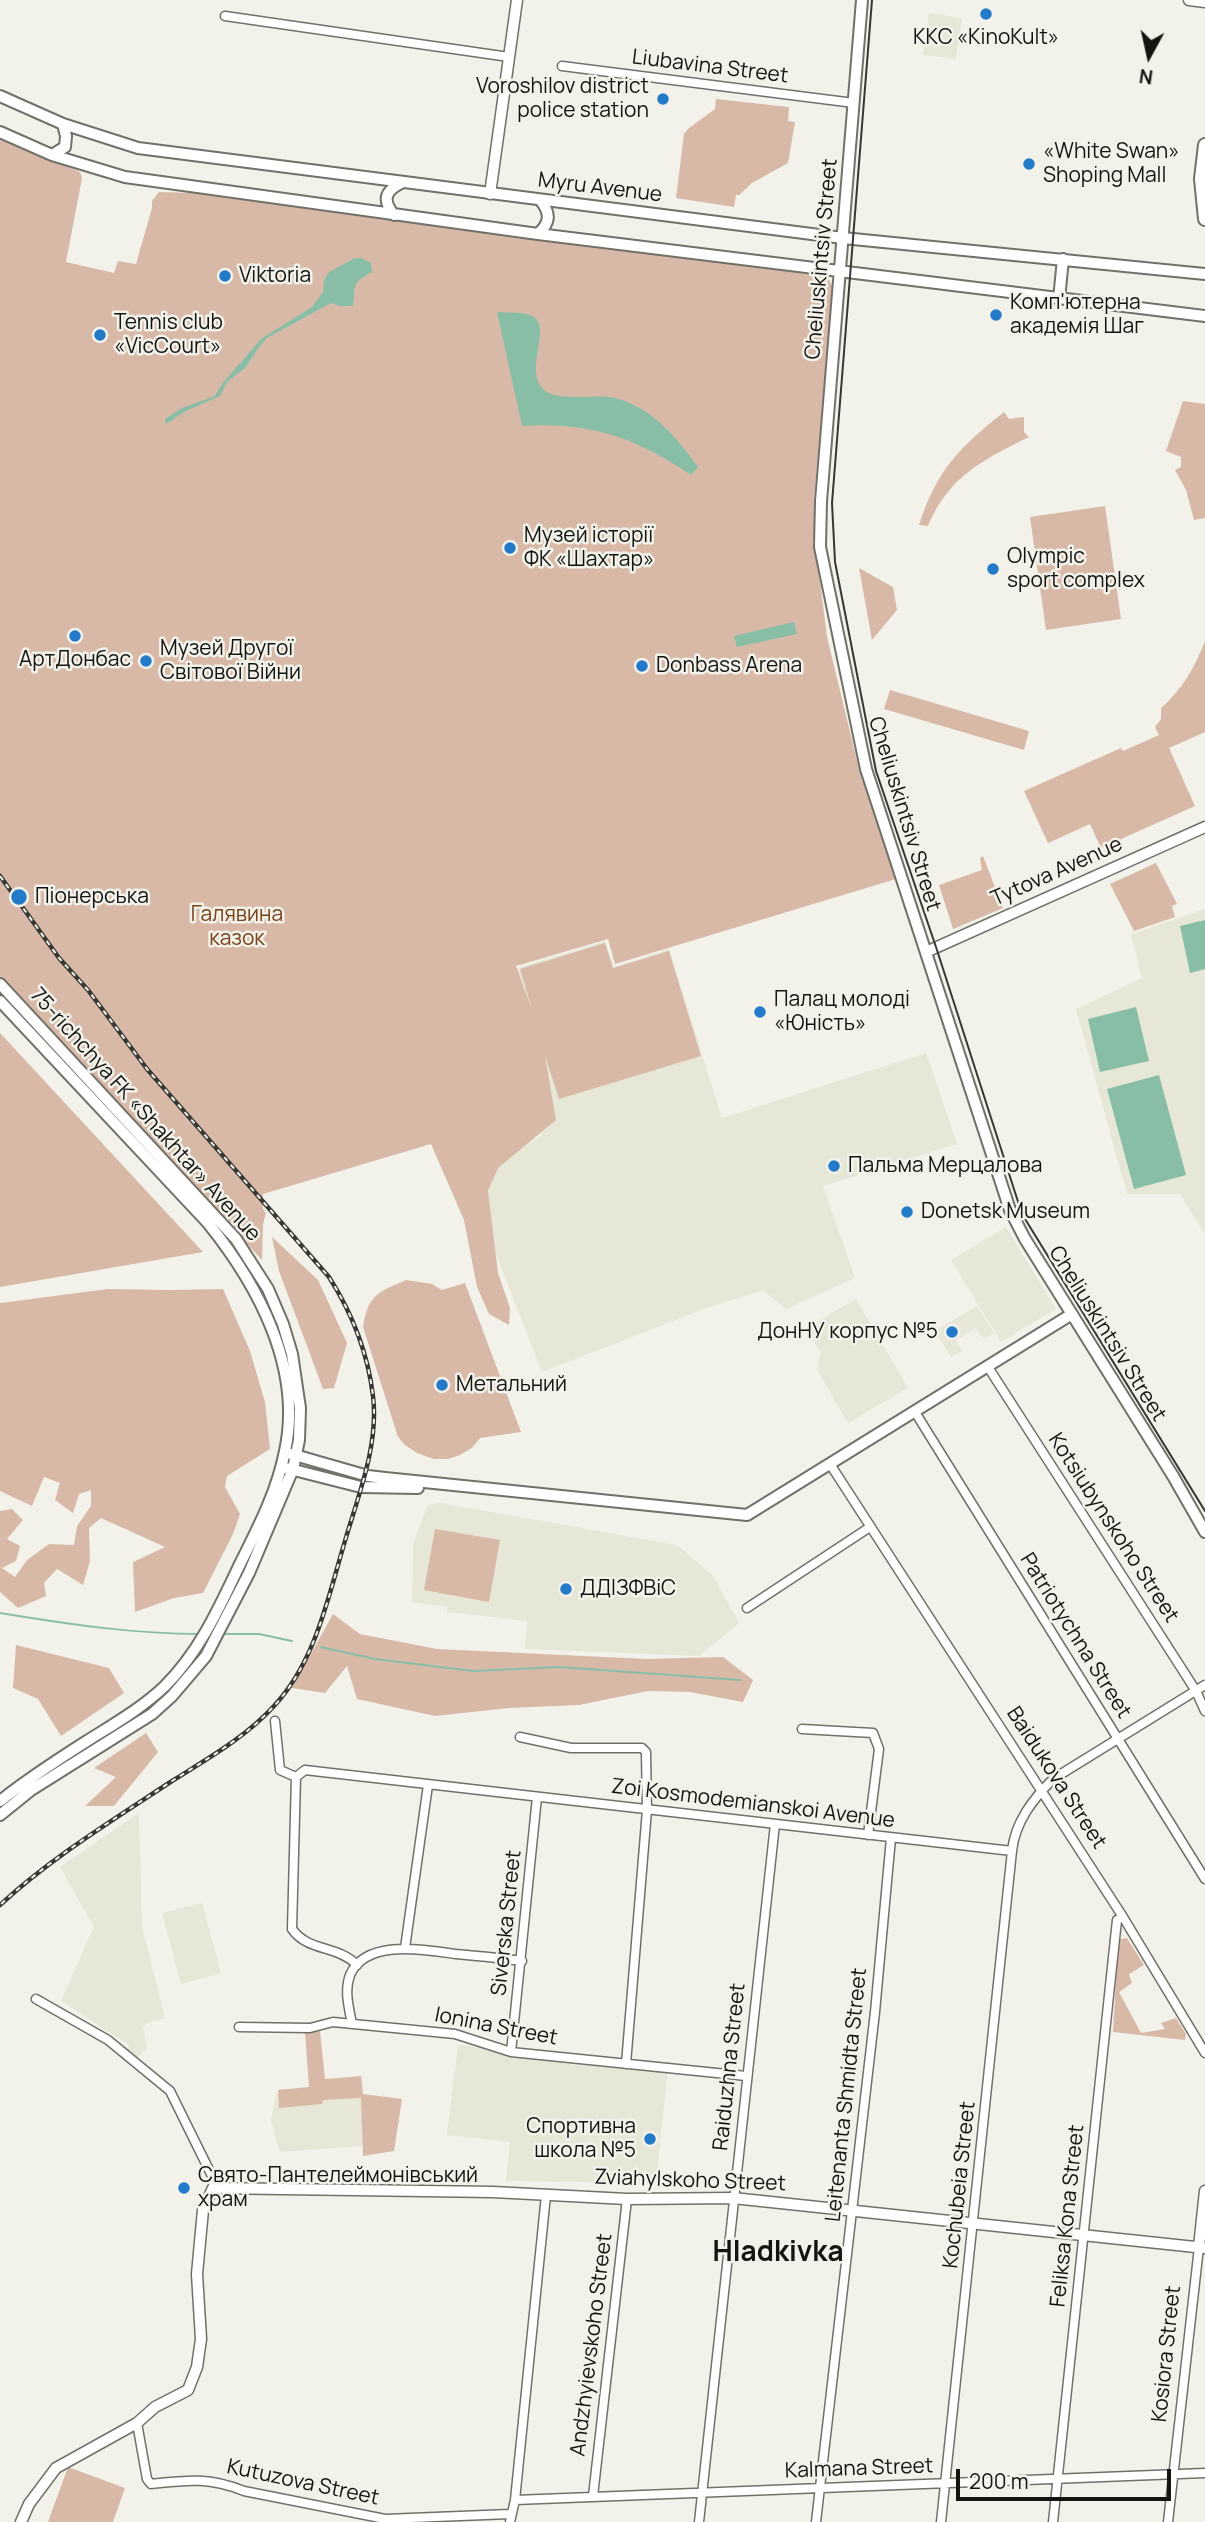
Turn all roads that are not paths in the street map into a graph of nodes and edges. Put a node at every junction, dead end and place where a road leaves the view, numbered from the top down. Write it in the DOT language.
graph roads {
  1 [pos="517,0"];
  2 [pos="862,0"];
  3 [pos="1189,0"];
  4 [pos="1205,2"];
  5 [pos="225,16"];
  6 [pos="509,57"];
  7 [pos="562,66"];
  8 [pos="0,96"];
  9 [pos="854,103"];
  10 [pos="63,124"];
  11 [pos="0,132"];
  12 [pos="1205,154"];
  13 [pos="52,155"];
  14 [pos="401,183"];
  15 [pos="490,194"];
  16 [pos="541,201"];
  17 [pos="394,215"];
  18 [pos="1205,219"];
  19 [pos="538,234"];
  20 [pos="843,238"];
  21 [pos="1063,259"];
  22 [pos="840,271"];
  23 [pos="1205,274"];
  24 [pos="1059,299"];
  25 [pos="1205,316"];
  26 [pos="1205,827"];
  27 [pos="926,952"];
  28 [pos="0,984"];
  29 [pos="0,1001"];
  30 [pos="1072,1314"];
  31 [pos="988,1367"];
  32 [pos="915,1412"];
  33 [pos="291,1453"];
  34 [pos="830,1464"];
  35 [pos="287,1468"];
  36 [pos="463,1487"];
  37 [pos="870,1527"];
  38 [pos="1205,1532"];
  39 [pos="747,1608"];
  40 [pos="1205,1685"];
  41 [pos="1196,1691"];
  42 [pos="1205,1711"];
  43 [pos="275,1721"];
  44 [pos="803,1730"];
  45 [pos="520,1737"];
  46 [pos="1118,1738"];
  47 [pos="296,1777"];
  48 [pos="428,1785"];
  49 [pos="1040,1791"];
  50 [pos="537,1797"];
  51 [pos="0,1801"];
  52 [pos="648,1810"];
  53 [pos="0,1815"];
  54 [pos="775,1825"];
  55 [pos="868,1835"];
  56 [pos="891,1838"];
  57 [pos="1012,1851"];
  58 [pos="1205,1879"];
  59 [pos="1123,1917"];
  60 [pos="405,1948"];
  61 [pos="522,1961"];
  62 [pos="357,1965"];
  63 [pos="36,1999"];
  64 [pos="352,2024"];
  65 [pos="239,2027"];
  66 [pos="511,2052"];
  67 [pos="1205,2053"];
  68 [pos="625,2064"];
  69 [pos="746,2076"];
  70 [pos="214,2188"];
  71 [pos="1205,2191"];
  72 [pos="547,2194"];
  73 [pos="733,2198"];
  74 [pos="627,2199"];
  75 [pos="853,2211"];
  76 [pos="974,2223"];
  77 [pos="1084,2235"];
  78 [pos="1202,2247"];
  79 [pos="136,2423"];
  80 [pos="1205,2473"];
  81 [pos="1173,2474"];
  82 [pos="1058,2479"];
  83 [pos="946,2483"];
  84 [pos="819,2488"];
  85 [pos="703,2492"];
  86 [pos="593,2496"];
  87 [pos="514,2500"];
  88 [pos="510,2518"];
  89 [pos="22,2522"];
  90 [pos="699,2522"];
  91 [pos="816,2522"];
  92 [pos="942,2522"];
  93 [pos="1053,2522"];
  94 [pos="1168,2522"];
  1 -- 6 [label="street"];
  2 -- 9 [label="main road, Cheliuskintsiv Street"];
  3 -- 4 [label="street"];
  5 -- 6 [label="street"];
  6 -- 15 [label="street"];
  7 -- 9 [label="street, Liubavina Street"];
  8 -- 10 [label="main road, Myru Avenue"];
  9 -- 20 [label="main road, Cheliuskintsiv Street"];
  10 -- 13 [label="main road"];
  10 -- 14 [label="main road, Myru Avenue"];
  11 -- 13 [label="main road"];
  12 -- 18 [label="main road"];
  13 -- 17 [label="main road"];
  14 -- 15 [label="main road, Myru Avenue"];
  14 -- 17 [label="main road"];
  15 -- 16 [label="main road, Myru Avenue"];
  16 -- 19 [label="main road"];
  16 -- 20 [label="main road, Myru Avenue"];
  17 -- 19 [label="main road"];
  19 -- 22 [label="main road"];
  20 -- 21 [label="main road, Myru Avenue"];
  20 -- 22 [label="main road, Cheliuskintsiv Street"];
  21 -- 23 [label="main road, Myru Avenue"];
  21 -- 24 [label="main road"];
  22 -- 24 [label="main road"];
  22 -- 27 [label="main road, Cheliuskintsiv Street"];
  24 -- 25 [label="main road"];
  26 -- 27 [label="street, Tytova Avenue"];
  27 -- 30 [label="main road, Cheliuskintsiv Street"];
  28 -- 33 [label="main road, 75-richchya FK «Shakhtar» Avenue"];
  29 -- 33 [label="main road, 75-richchya FK «Shakhtar» Avenue"];
  30 -- 31 [label="main road"];
  30 -- 38 [label="main road, Cheliuskintsiv Street"];
  31 -- 32 [label="main road"];
  31 -- 41 [label="street, Kotsiubynskoho Street"];
  32 -- 34 [label="main road"];
  32 -- 46 [label="street, Patriotychna Street"];
  33 -- 35 [label="main road, 75-richchya FK «Shakhtar» Avenue"];
  33 -- 36 [label="main road"];
  34 -- 36 [label="main road"];
  34 -- 37 [label="street, Baidukova Street"];
  35 -- 36 [label="main road"];
  35 -- 51 [label="main road, 75-richchya FK «Shakhtar» Avenue"];
  35 -- 53 [label="main road, 75-richchya FK «Shakhtar» Avenue"];
  37 -- 39 [label="street"];
  37 -- 49 [label="street, Baidukova Street"];
  40 -- 41 [label="street"];
  41 -- 42 [label="street, Kotsiubynskoho Street"];
  41 -- 46 [label="street"];
  43 -- 47 [label="street"];
  44 -- 55 [label="street"];
  45 -- 52 [label="street"];
  46 -- 49 [label="street"];
  46 -- 58 [label="street, Patriotychna Street"];
  47 -- 48 [label="street, Zoi Kosmodemianskoi Avenue"];
  47 -- 62 [label="street"];
  48 -- 50 [label="street, Zoi Kosmodemianskoi Avenue"];
  48 -- 60 [label="street"];
  49 -- 57 [label="street"];
  49 -- 59 [label="street, Baidukova Street"];
  50 -- 52 [label="street, Zoi Kosmodemianskoi Avenue"];
  50 -- 61 [label="street, Siverska Street"];
  52 -- 54 [label="street, Zoi Kosmodemianskoi Avenue"];
  52 -- 68 [label="street"];
  54 -- 55 [label="street, Zoi Kosmodemianskoi Avenue"];
  54 -- 69 [label="street, Raiduzhna Street"];
  55 -- 56 [label="street, Zoi Kosmodemianskoi Avenue"];
  56 -- 57 [label="street, Zoi Kosmodemianskoi Avenue"];
  56 -- 75 [label="street, Leitenanta Shmidta Street"];
  57 -- 76 [label="street, Kochubeia Street"];
  59 -- 67 [label="street, Baidukova Street"];
  59 -- 77 [label="street, Feliksa Kona Street"];
  60 -- 61 [label="street"];
  60 -- 62 [label="street"];
  61 -- 66 [label="street, Siverska Street"];
  62 -- 64 [label="street"];
  63 -- 70 [label="street"];
  64 -- 65 [label="street, Ionina Street"];
  64 -- 66 [label="street, Ionina Street"];
  66 -- 68 [label="street, Ionina Street"];
  68 -- 69 [label="street, Ionina Street"];
  69 -- 73 [label="street, Raiduzhna Street"];
  70 -- 72 [label="street, Zviahylskoho Street"];
  70 -- 79 [label="street"];
  71 -- 78 [label="street, Kosiora Street"];
  72 -- 74 [label="street, Zviahylskoho Street"];
  72 -- 87 [label="street, Kutuzova Street"];
  73 -- 74 [label="street, Zviahylskoho Street"];
  73 -- 75 [label="street, Zviahylskoho Street"];
  73 -- 85 [label="street, Raiduzhna Street"];
  74 -- 86 [label="street, Andzhyievskoho Street"];
  75 -- 76 [label="street, Zviahylskoho Street"];
  75 -- 84 [label="street, Leitenanta Shmidta Street"];
  76 -- 77 [label="street, Zviahylskoho Street"];
  76 -- 83 [label="street, Kochubeia Street"];
  77 -- 78 [label="street, Zviahylskoho Street"];
  77 -- 82 [label="street, Feliksa Kona Street"];
  78 -- 81 [label="street, Kosiora Street"];
  79 -- 88 [label="street, Kutuzova Street"];
  79 -- 89 [label="street"];
  80 -- 81 [label="street, Kalmana Street"];
  81 -- 82 [label="street, Kalmana Street"];
  81 -- 94 [label="street, Kosiora Street"];
  82 -- 83 [label="street, Kalmana Street"];
  82 -- 93 [label="street, Feliksa Kona Street"];
  83 -- 84 [label="street, Kalmana Street"];
  83 -- 92 [label="street, Kochubeia Street"];
  84 -- 85 [label="street, Kalmana Street"];
  84 -- 91 [label="street, Leitenanta Shmidta Street"];
  85 -- 86 [label="street, Kalmana Street"];
  85 -- 90 [label="street, Raiduzhna Street"];
  86 -- 87 [label="street, Kalmana Street"];
  87 -- 88 [label="street, Kutuzova Street"];
}
